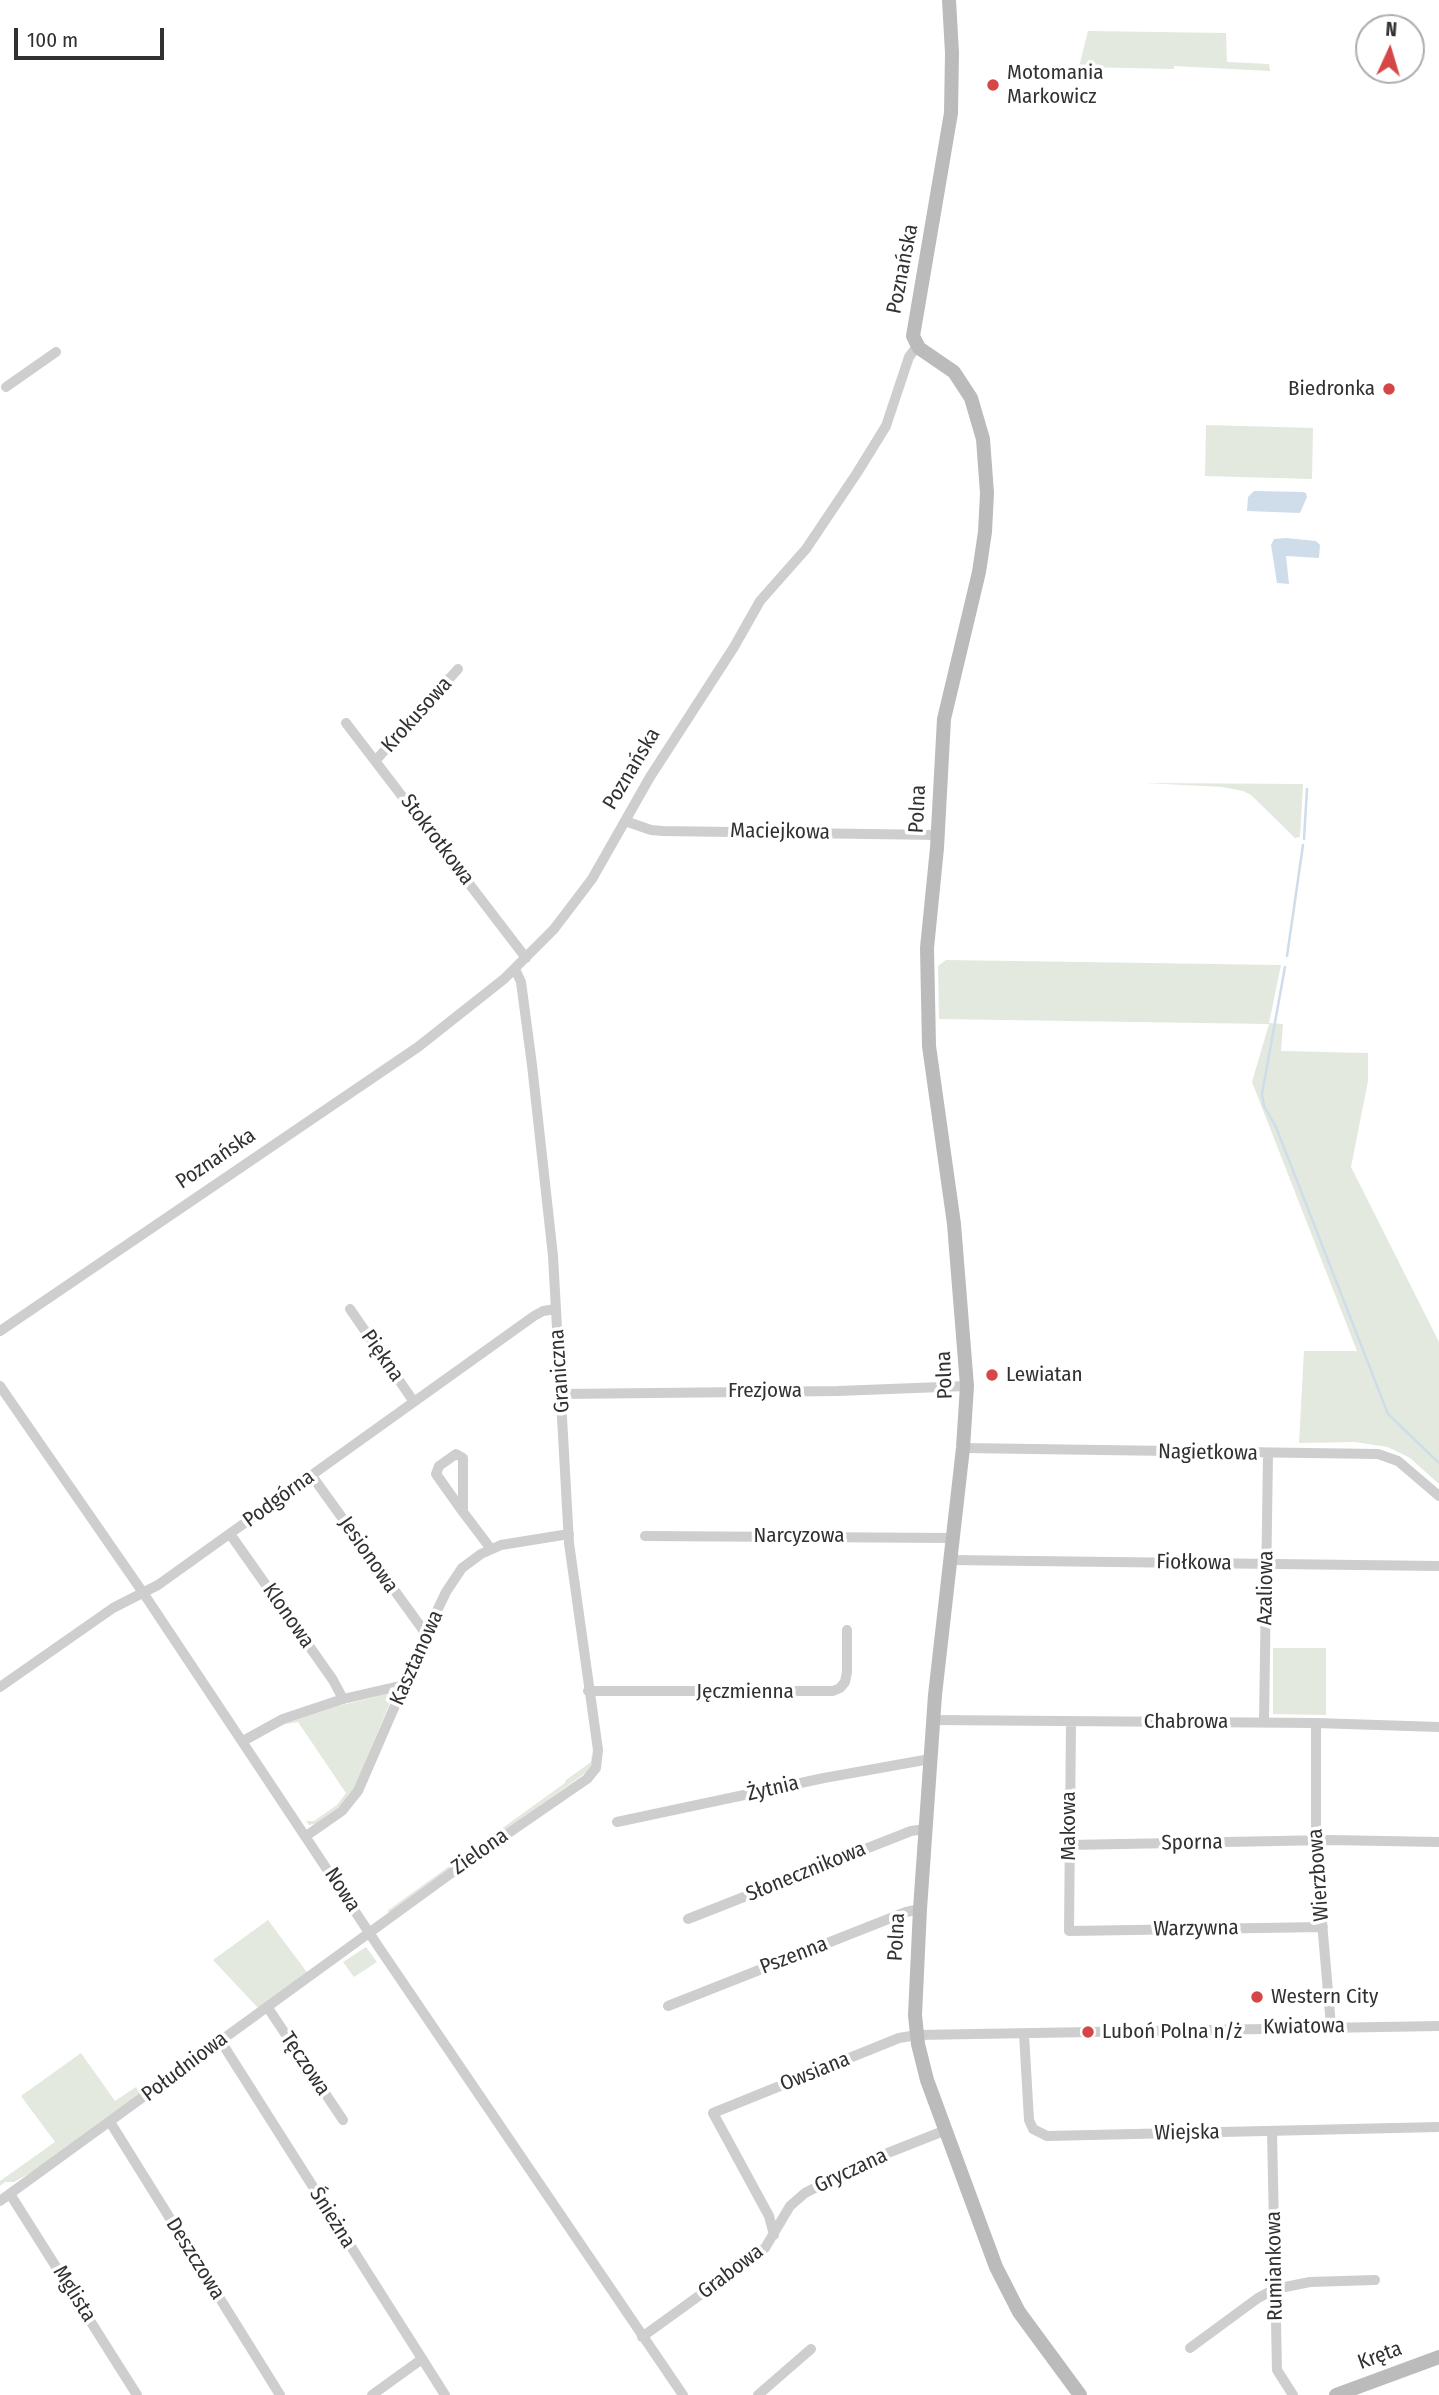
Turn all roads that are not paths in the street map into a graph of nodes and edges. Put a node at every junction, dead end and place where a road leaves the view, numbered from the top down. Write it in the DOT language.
graph roads {
  1 [pos="949,0"];
  2 [pos="916,346"];
  3 [pos="56,352"];
  4 [pos="6,387"];
  5 [pos="458,669"];
  6 [pos="346,723"];
  7 [pos="376,760"];
  8 [pos="625,821"];
  9 [pos="938,835"];
  10 [pos="526,958"];
  11 [pos="515,969"];
  12 [pos="350,1309"];
  13 [pos="556,1309"];
  14 [pos="0,1331"];
  15 [pos="0,1386"];
  16 [pos="967,1386"];
  17 [pos="562,1394"];
  18 [pos="415,1402"];
  19 [pos="963,1448"];
  20 [pos="1268,1454"];
  21 [pos="312,1476"];
  22 [pos="1439,1496"];
  23 [pos="463,1512"];
  24 [pos="230,1534"];
  25 [pos="569,1534"];
  26 [pos="645,1536"];
  27 [pos="952,1538"];
  28 [pos="491,1549"];
  29 [pos="950,1560"];
  30 [pos="1267,1564"];
  31 [pos="1439,1566"];
  32 [pos="144,1594"];
  33 [pos="847,1630"];
  34 [pos="426,1634"];
  35 [pos="404,1685"];
  36 [pos="0,1687"];
  37 [pos="588,1690"];
  38 [pos="343,1699"];
  39 [pos="933,1720"];
  40 [pos="1071,1721"];
  41 [pos="1264,1722"];
  42 [pos="1316,1723"];
  43 [pos="1439,1727"];
  44 [pos="243,1741"];
  45 [pos="930,1759"];
  46 [pos="592,1773"];
  47 [pos="617,1822"];
  48 [pos="925,1829"];
  49 [pos="306,1836"];
  50 [pos="1316,1841"];
  51 [pos="1439,1842"];
  52 [pos="1069,1845"];
  53 [pos="920,1909"];
  54 [pos="688,1919"];
  55 [pos="1323,1927"];
  56 [pos="1069,1931"];
  57 [pos="370,1933"];
  58 [pos="668,2006"];
  59 [pos="268,2008"];
  60 [pos="1439,2025"];
  61 [pos="1331,2026"];
  62 [pos="1024,2034"];
  63 [pos="917,2035"];
  64 [pos="220,2040"];
  65 [pos="713,2113"];
  66 [pos="343,2120"];
  67 [pos="110,2122"];
  68 [pos="1439,2127"];
  69 [pos="946,2130"];
  70 [pos="1272,2132"];
  71 [pos="10,2194"];
  72 [pos="0,2201"];
  73 [pos="774,2235"];
  74 [pos="1376,2280"];
  75 [pos="1275,2289"];
  76 [pos="642,2337"];
  77 [pos="811,2348"];
  78 [pos="1190,2348"];
  79 [pos="1439,2357"];
  80 [pos="422,2359"];
  81 [pos="137,2395"];
  82 [pos="280,2395"];
  83 [pos="372,2395"];
  84 [pos="445,2395"];
  85 [pos="683,2395"];
  86 [pos="758,2395"];
  87 [pos="1080,2395"];
  88 [pos="1293,2395"];
  89 [pos="1336,2395"];
  1 -- 2 [label="street, Poznańska"];
  2 -- 8 [label="street, Poznańska"];
  2 -- 9 [label="street, Polna"];
  3 -- 4 [label="street"];
  5 -- 7 [label="street, Krokusowa"];
  6 -- 7 [label="street, Stokrotkowa"];
  7 -- 10 [label="street, Stokrotkowa"];
  8 -- 9 [label="street, Maciejkowa"];
  8 -- 10 [label="street, Poznańska"];
  9 -- 16 [label="street, Polna"];
  10 -- 11 [label="street, Poznańska"];
  11 -- 13 [label="street, Graniczna"];
  11 -- 14 [label="street, Poznańska"];
  12 -- 18 [label="street, Piękna"];
  13 -- 17 [label="street, Graniczna"];
  13 -- 18 [label="street, Podgórna"];
  15 -- 32 [label="street, Nowa"];
  16 -- 17 [label="street, Frezjowa"];
  16 -- 19 [label="street, Polna"];
  17 -- 25 [label="street, Graniczna"];
  18 -- 21 [label="street, Podgórna"];
  19 -- 20 [label="street, Nagietkowa"];
  19 -- 27 [label="street, Polna"];
  20 -- 22 [label="street, Nagietkowa"];
  20 -- 30 [label="street, Azaliowa"];
  21 -- 24 [label="street, Podgórna"];
  21 -- 34 [label="street, Jesionowa"];
  23 -- 23 [label="street"];
  23 -- 28 [label="street"];
  24 -- 32 [label="street, Podgórna"];
  24 -- 38 [label="street, Klonowa"];
  25 -- 28 [label="street, Kasztanowa"];
  25 -- 37 [label="street, Graniczna"];
  26 -- 27 [label="street, Narcyzowa"];
  27 -- 29 [label="street, Polna"];
  28 -- 34 [label="street, Kasztanowa"];
  29 -- 30 [label="street, Fiołkowa"];
  29 -- 39 [label="street, Polna"];
  30 -- 31 [label="street, Fiołkowa"];
  30 -- 41 [label="street, Azaliowa"];
  32 -- 36 [label="street, Podgórna"];
  32 -- 44 [label="street, Nowa"];
  33 -- 37 [label="street, Jęczmienna"];
  34 -- 35 [label="street, Kasztanowa"];
  35 -- 38 [label="street"];
  35 -- 49 [label="street, Kasztanowa"];
  37 -- 46 [label="street, Graniczna"];
  38 -- 44 [label="street"];
  39 -- 40 [label="street, Chabrowa"];
  39 -- 45 [label="street, Polna"];
  40 -- 41 [label="street, Chabrowa"];
  40 -- 52 [label="street, Makowa"];
  41 -- 42 [label="street, Chabrowa"];
  42 -- 43 [label="street, Chabrowa"];
  42 -- 50 [label="street, Wierzbowa"];
  44 -- 49 [label="street, Nowa"];
  45 -- 47 [label="street, Żytnia"];
  45 -- 48 [label="street, Polna"];
  46 -- 57 [label="street, Zielona"];
  48 -- 53 [label="street, Polna"];
  48 -- 54 [label="street, Słonecznikowa"];
  49 -- 57 [label="street, Nowa"];
  50 -- 51 [label="street, Sporna"];
  50 -- 52 [label="street, Sporna"];
  50 -- 55 [label="street, Wierzbowa"];
  52 -- 56 [label="street, Makowa"];
  53 -- 58 [label="street, Pszenna"];
  53 -- 63 [label="street, Polna"];
  55 -- 56 [label="street, Warzywna"];
  55 -- 61 [label="street, Wierzbowa"];
  57 -- 59 [label="street, Południowa"];
  57 -- 76 [label="street, Nowa"];
  59 -- 64 [label="street, Południowa"];
  59 -- 66 [label="street, Tęczowa"];
  60 -- 61 [label="street, Kwiatowa"];
  61 -- 62 [label="street, Kwiatowa"];
  62 -- 63 [label="street, Kwiatowa"];
  62 -- 70 [label="street, Wiejska"];
  63 -- 65 [label="street, Owsiana"];
  63 -- 69 [label="street, Polna"];
  64 -- 67 [label="street, Południowa"];
  64 -- 80 [label="street, Śnieżna"];
  65 -- 73 [label="street, Grabowa"];
  67 -- 71 [label="street, Południowa"];
  67 -- 82 [label="street, Deszczowa"];
  68 -- 70 [label="street, Wiejska"];
  69 -- 73 [label="street, Gryczana"];
  69 -- 87 [label="street, Polna"];
  70 -- 75 [label="street, Rumiankowa"];
  71 -- 72 [label="street, Południowa"];
  71 -- 81 [label="street, Mglista"];
  73 -- 76 [label="street, Grabowa"];
  74 -- 75 [label="street"];
  75 -- 78 [label="street"];
  75 -- 88 [label="street, Rumiankowa"];
  76 -- 85 [label="street, Nowa"];
  77 -- 86 [label="street"];
  79 -- 89 [label="street, Kręta"];
  80 -- 83 [label="street"];
  80 -- 84 [label="street, Śnieżna"];
}
